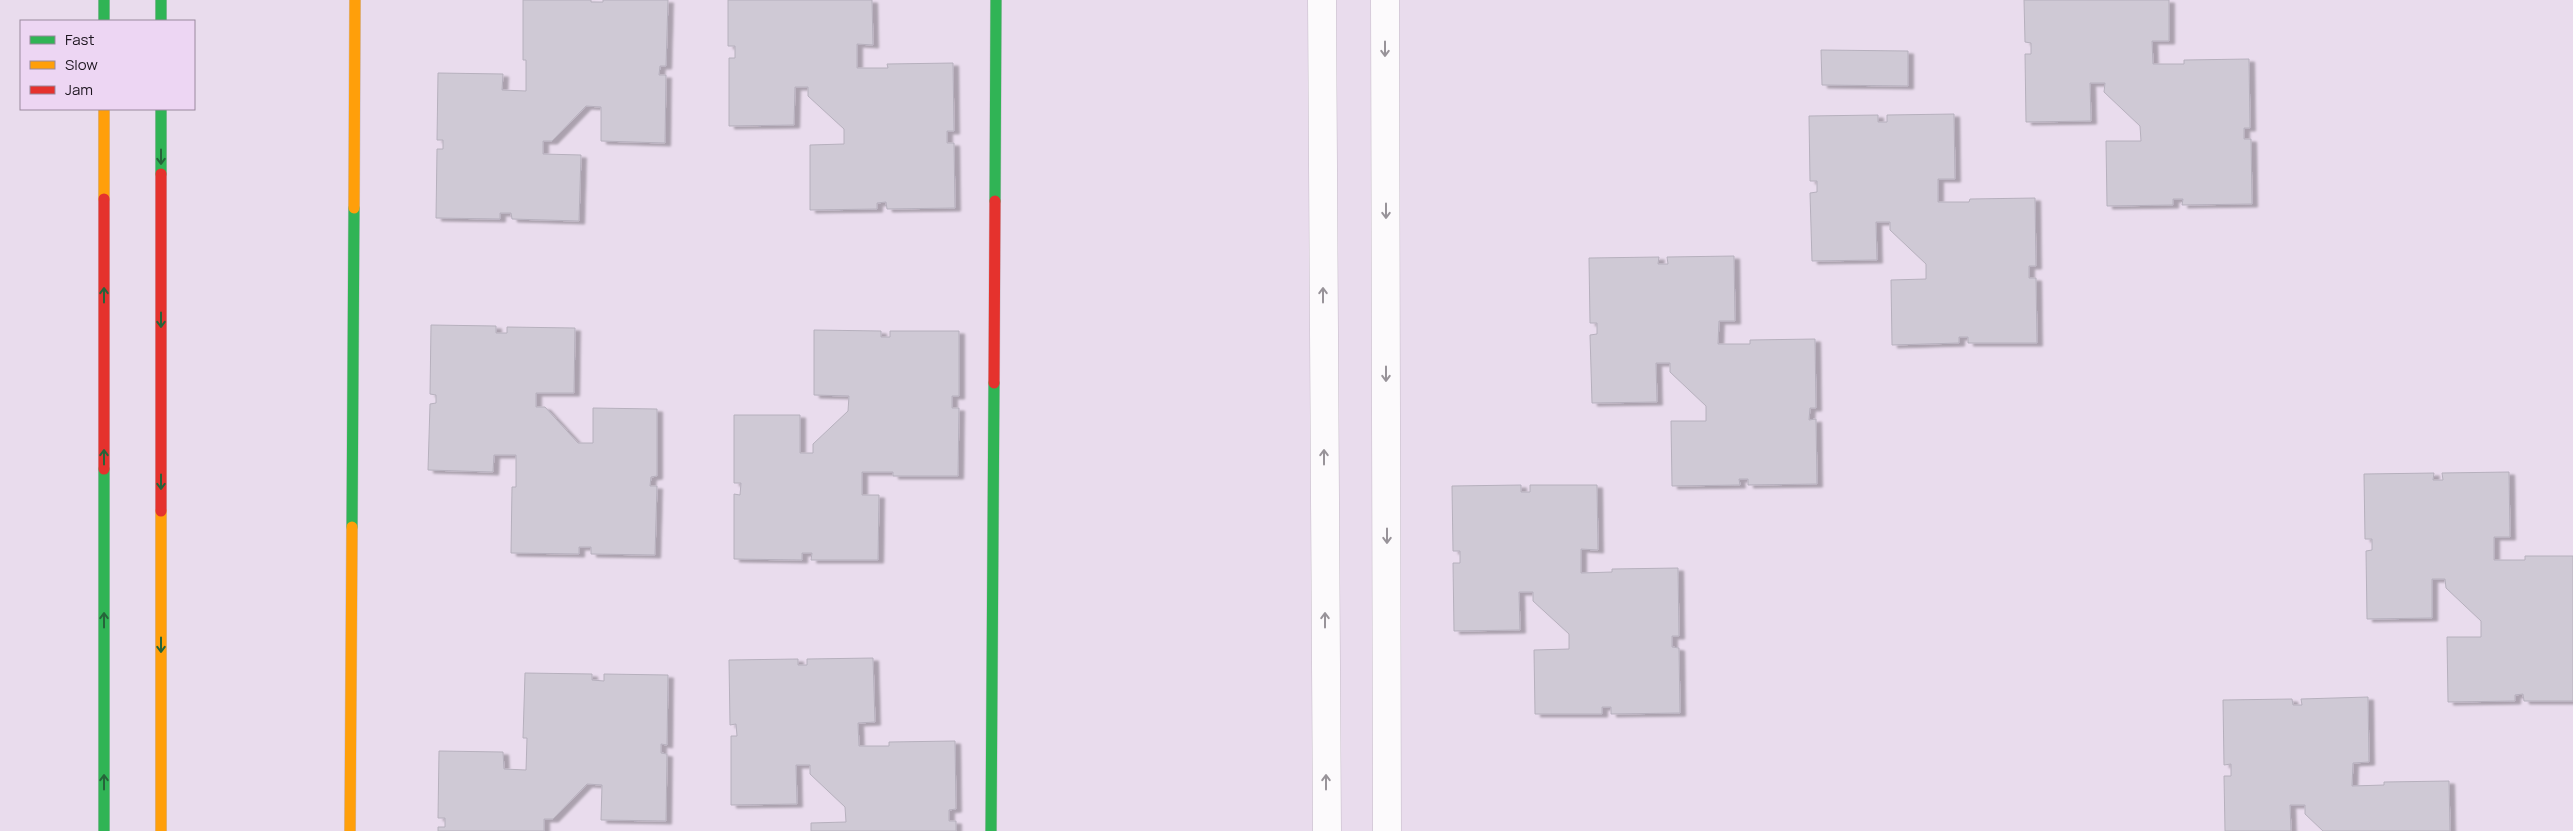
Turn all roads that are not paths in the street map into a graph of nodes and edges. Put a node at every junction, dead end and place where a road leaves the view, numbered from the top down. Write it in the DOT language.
graph roads {
  1 [pos="104,0"];
  2 [pos="161,0"];
  3 [pos="355,0"];
  4 [pos="996,0"];
  5 [pos="1322,0"];
  6 [pos="1385,0"];
  7 [pos="104,20"];
  8 [pos="161,20"];
  9 [pos="104,110"];
  10 [pos="161,110"];
  11 [pos="104,831"];
  12 [pos="161,831"];
  13 [pos="350,831"];
  14 [pos="991,831"];
  15 [pos="1326,831"];
  16 [pos="1387,831"];
  1 -- 7 [label="street"];
  2 -- 8 [label="street"];
  3 -- 13 [label="street"];
  4 -- 14 [label="street"];
  15 -- 5 [label="street, one-way"];
  6 -- 16 [label="street, one-way"];
  11 -- 9 [label="street, one-way"];
  10 -- 12 [label="street, one-way"];
}
